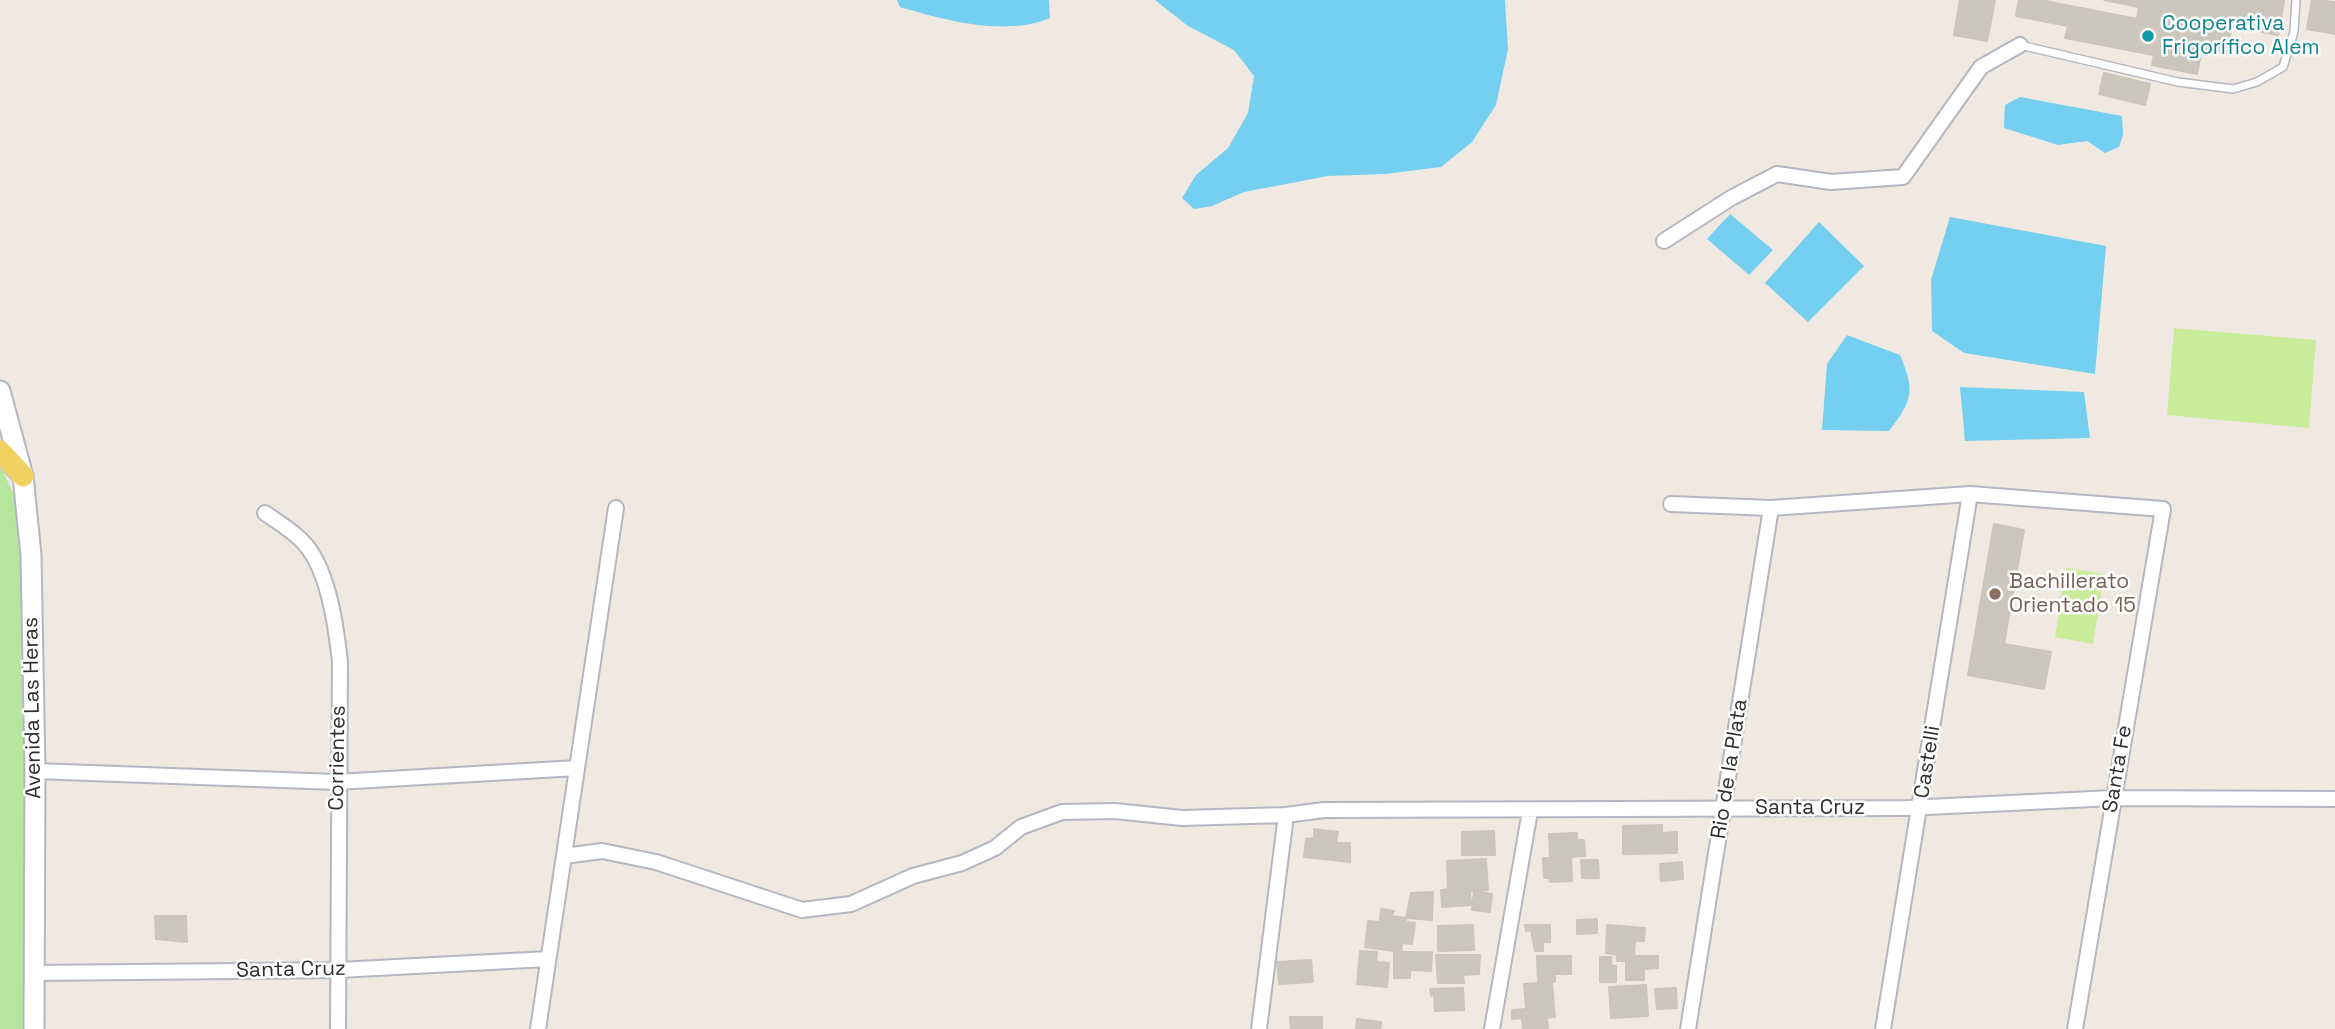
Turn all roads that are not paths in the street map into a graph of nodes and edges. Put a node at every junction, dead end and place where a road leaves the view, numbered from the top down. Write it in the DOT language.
graph roads {
  1 [pos="2296,0"];
  2 [pos="2020,45"];
  3 [pos="1664,241"];
  4 [pos="0,391"];
  5 [pos="0,451"];
  6 [pos="23,476"];
  7 [pos="1970,494"];
  8 [pos="1671,504"];
  9 [pos="616,508"];
  10 [pos="1771,508"];
  11 [pos="265,513"];
  12 [pos="577,768"];
  13 [pos="35,771"];
  14 [pos="337,782"];
  15 [pos="2113,798"];
  16 [pos="2335,799"];
  17 [pos="1920,806"];
  18 [pos="1724,809"];
  19 [pos="1530,811"];
  20 [pos="1286,815"];
  21 [pos="564,856"];
  22 [pos="548,959"];
  23 [pos="339,970"];
  24 [pos="33,973"];
  25 [pos="34,1029"];
  26 [pos="338,1029"];
  27 [pos="538,1029"];
  28 [pos="1259,1029"];
  29 [pos="1492,1029"];
  30 [pos="1688,1029"];
  31 [pos="1883,1029"];
  32 [pos="2075,1029"];
  1 -- 2 [label="lane"];
  2 -- 3 [label="street"];
  4 -- 6 [label="main road, Avenida Las Heras"];
  5 -- 6 [label="main road"];
  6 -- 13 [label="main road, Avenida Las Heras"];
  7 -- 10 [label="street"];
  7 -- 15 [label="street, Santa Fe"];
  7 -- 17 [label="street, Castelli"];
  8 -- 10 [label="street"];
  9 -- 12 [label="street"];
  10 -- 18 [label="street, Rio de la Plata"];
  11 -- 14 [label="street, Corrientes"];
  12 -- 14 [label="street"];
  12 -- 21 [label="street"];
  13 -- 14 [label="street"];
  13 -- 24 [label="main road, Avenida Las Heras"];
  14 -- 23 [label="street, Corrientes"];
  15 -- 16 [label="street, Santa Cruz"];
  15 -- 17 [label="street, Santa Cruz"];
  15 -- 32 [label="street, Santa Fe"];
  17 -- 18 [label="street, Santa Cruz"];
  17 -- 31 [label="street, Castelli"];
  18 -- 19 [label="street, Santa Cruz"];
  18 -- 30 [label="street, Rio de la Plata"];
  19 -- 20 [label="street, Santa Cruz"];
  19 -- 29 [label="street"];
  20 -- 21 [label="street, Santa Cruz"];
  20 -- 28 [label="street"];
  21 -- 22 [label="street"];
  22 -- 23 [label="street, Santa Cruz"];
  22 -- 27 [label="street"];
  23 -- 24 [label="street, Santa Cruz"];
  23 -- 26 [label="street, Corrientes"];
  24 -- 25 [label="main road, Avenida Las Heras"];
}
